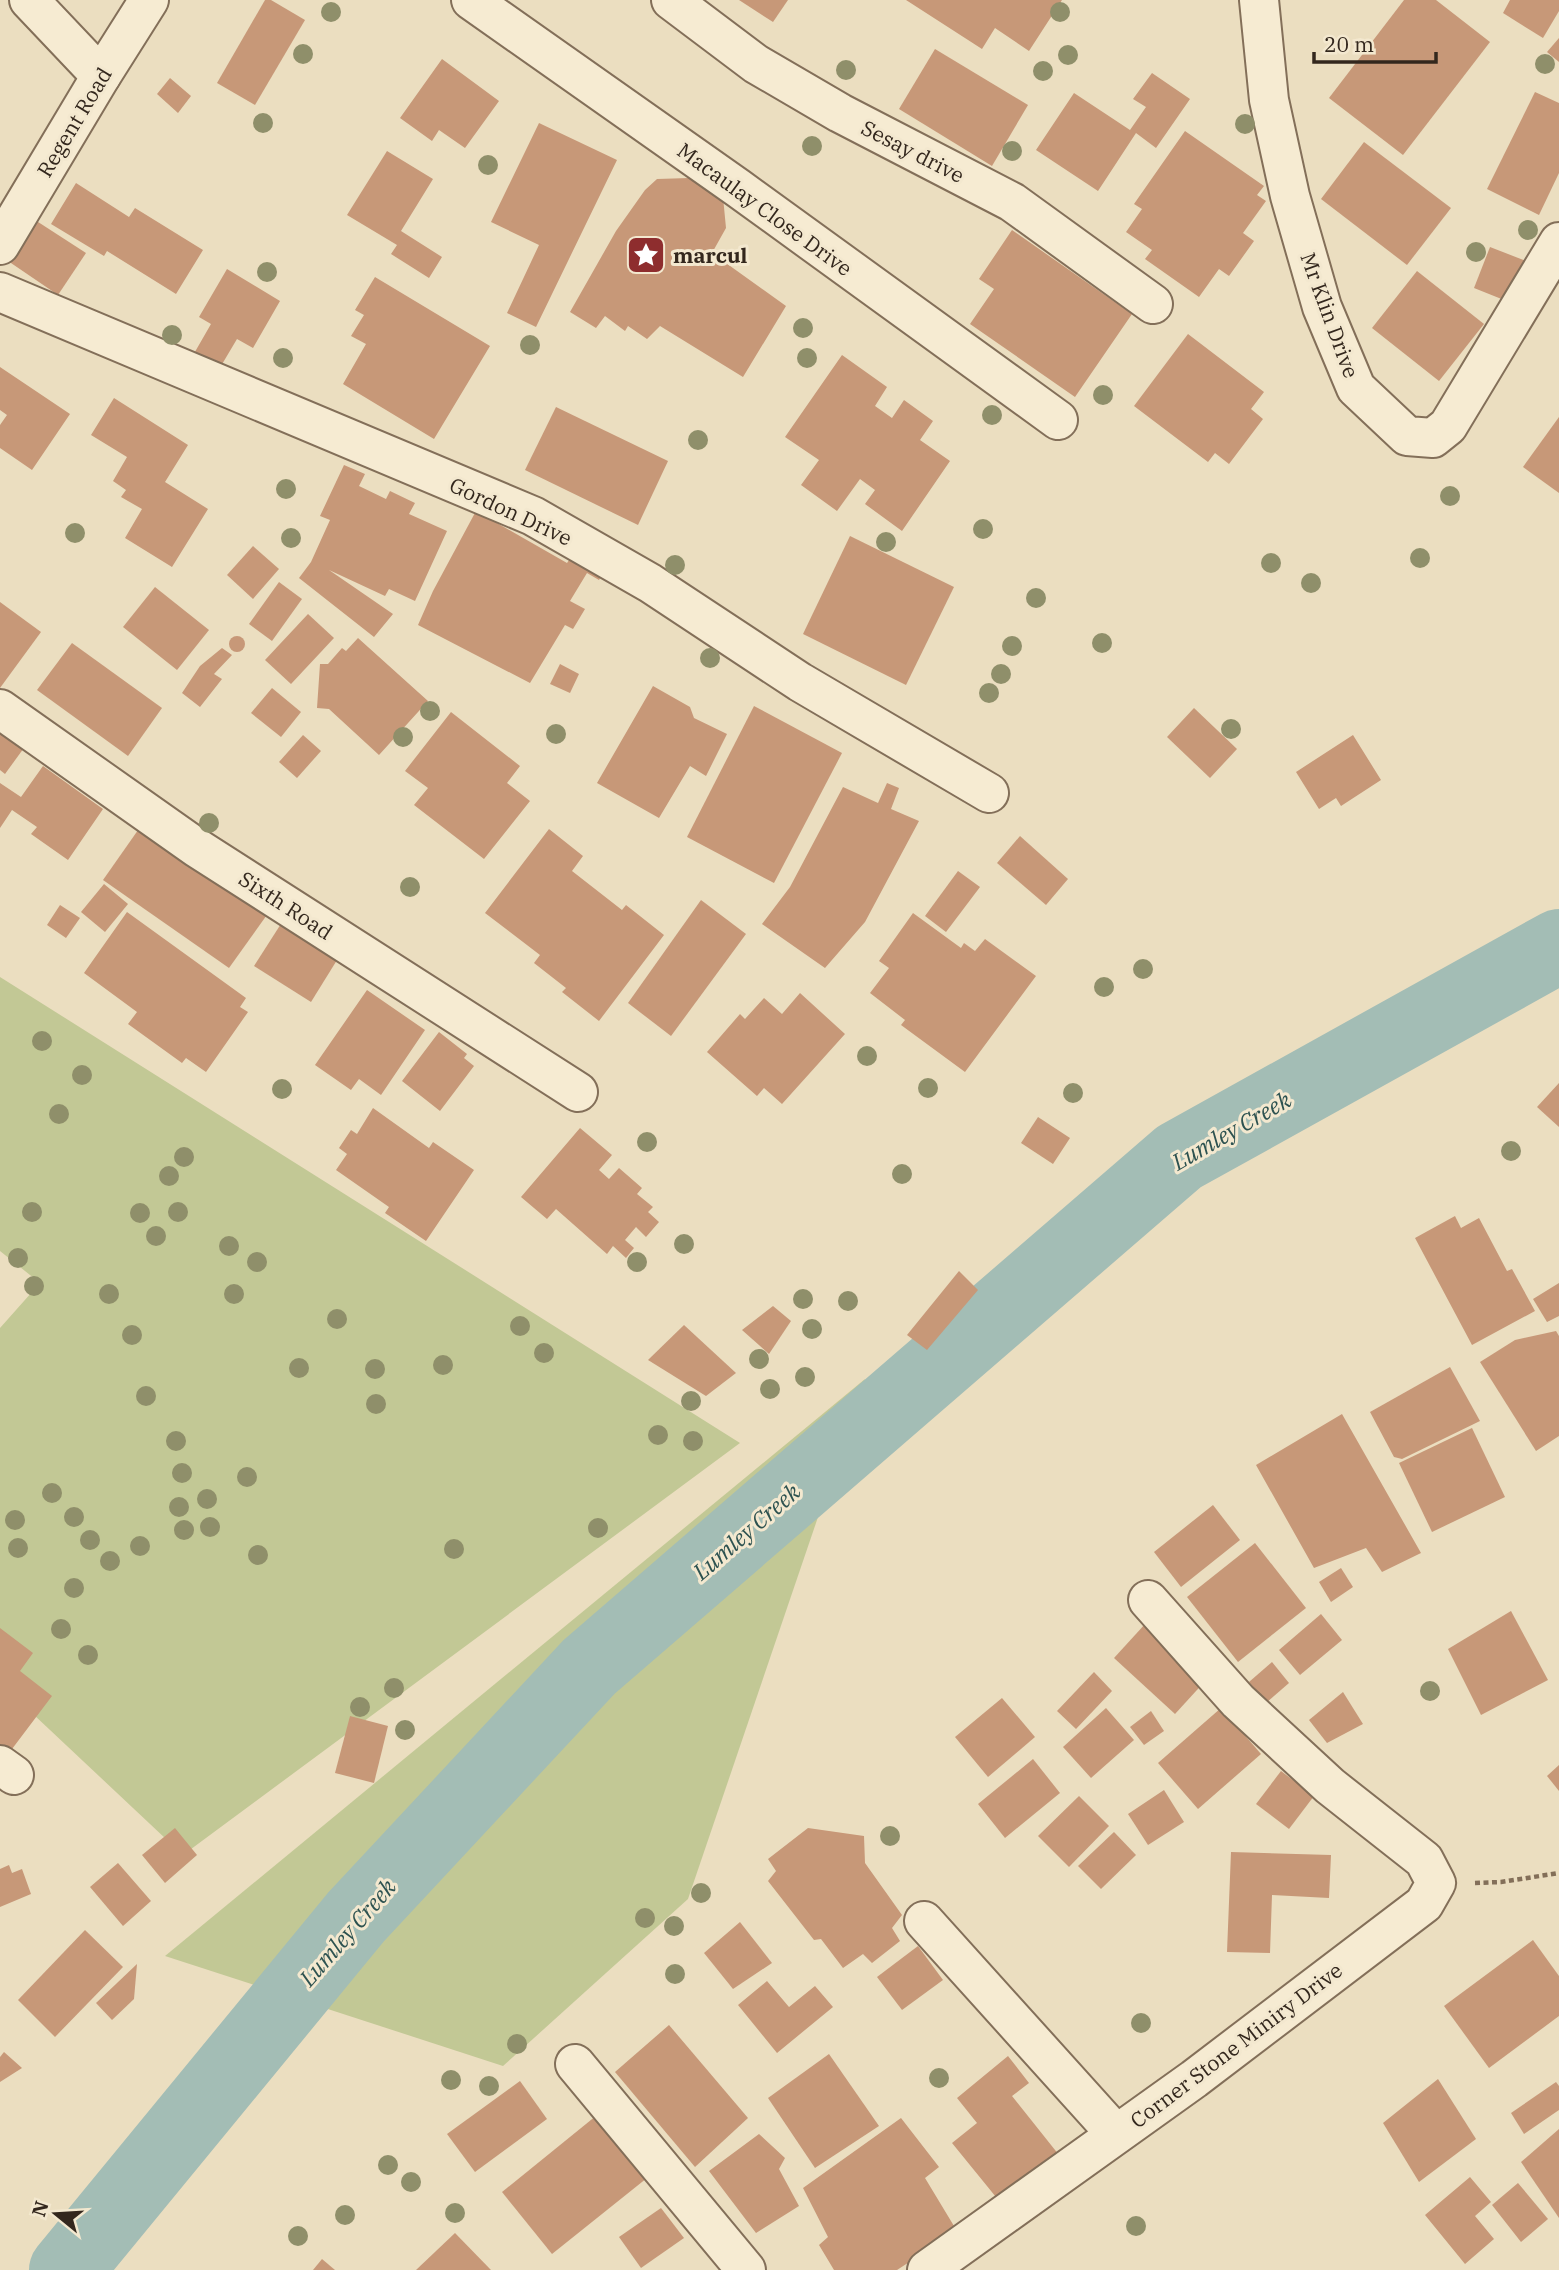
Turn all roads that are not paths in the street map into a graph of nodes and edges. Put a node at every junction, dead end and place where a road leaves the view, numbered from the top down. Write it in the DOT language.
graph roads {
  1 [pos="29,0"];
  2 [pos="149,0"];
  3 [pos="471,0"];
  4 [pos="671,0"];
  5 [pos="1259,0"];
  6 [pos="101,76"];
  7 [pos="2,236"];
  8 [pos="1559,242"];
  9 [pos="0,292"];
  10 [pos="1153,304"];
  11 [pos="1058,420"];
  12 [pos="0,709"];
  13 [pos="989,793"];
  14 [pos="578,1092"];
  15 [pos="1148,1600"];
  16 [pos="924,1921"];
  17 [pos="575,2064"];
  18 [pos="1116,2134"];
  19 [pos="746,2270"];
  20 [pos="927,2270"];
  1 -- 6 [label="street"];
  2 -- 6 [label="street, Regent Road"];
  3 -- 11 [label="street, Macaulay Close Drive"];
  4 -- 10 [label="street, Sesay drive"];
  5 -- 8 [label="street, Mr Klin Drive"];
  6 -- 7 [label="street, Regent Road"];
  9 -- 13 [label="street, Gordon Drive"];
  12 -- 14 [label="street, Sixth Road"];
  15 -- 18 [label="street, Corner Stone Miniry Drive"];
  16 -- 18 [label="street"];
  17 -- 19 [label="street"];
  18 -- 20 [label="street, Corner Stone Miniry Drive"];
}
